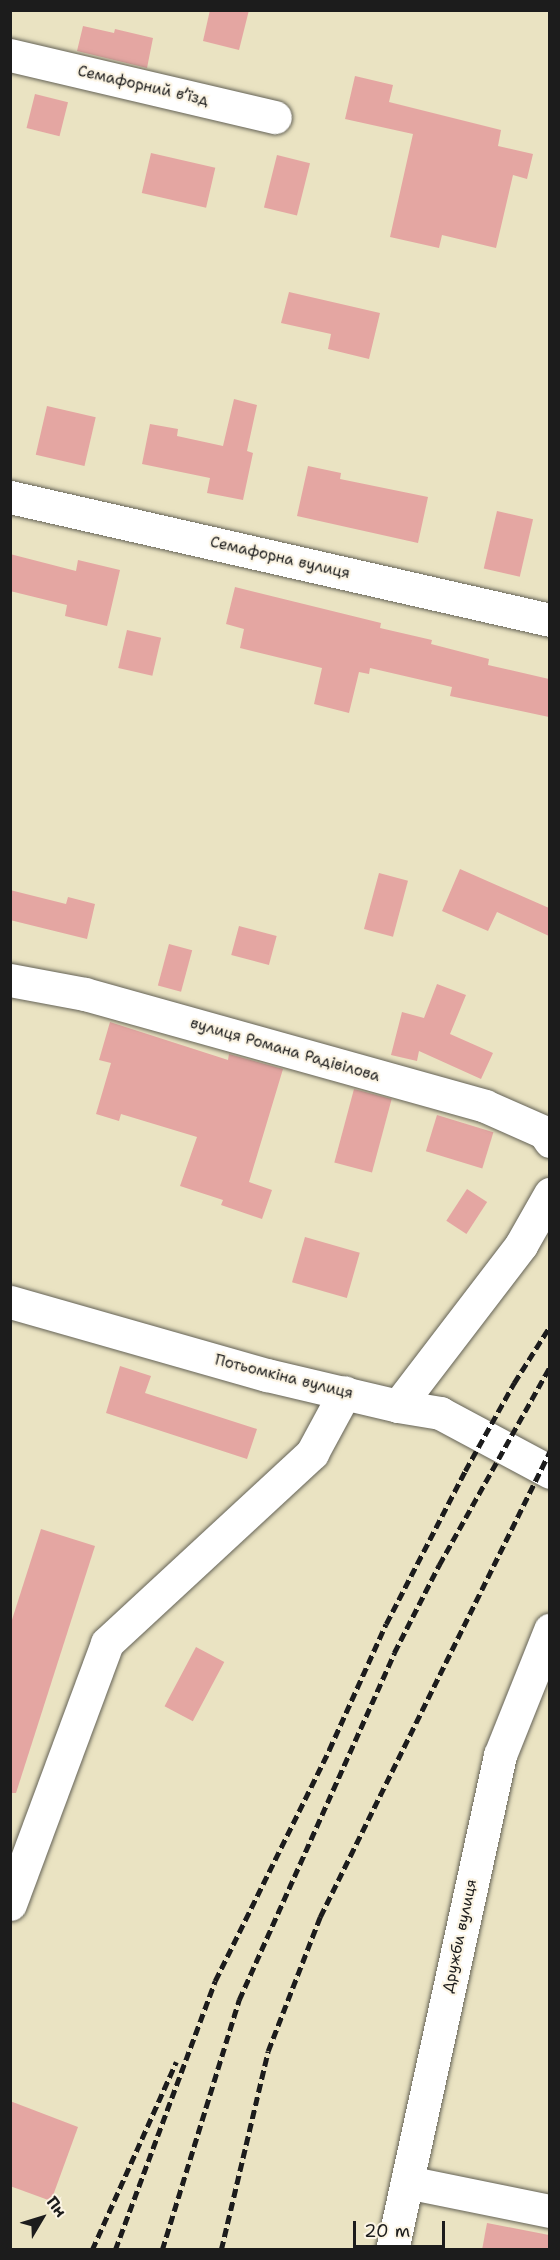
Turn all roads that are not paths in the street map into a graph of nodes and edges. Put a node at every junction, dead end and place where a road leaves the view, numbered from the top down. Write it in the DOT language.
graph roads {
  1 [pos="10,55"];
  2 [pos="275,117"];
  3 [pos="10,497"];
  4 [pos="549,620"];
  5 [pos="10,980"];
  6 [pos="549,1141"];
  7 [pos="549,1194"];
  8 [pos="10,1302"];
  9 [pos="345,1392"];
  10 [pos="398,1406"];
  11 [pos="549,1472"];
  12 [pos="549,1630"];
  13 [pos="10,1904"];
  14 [pos="407,2182"];
  15 [pos="549,2211"];
  16 [pos="392,2250"];
  1 -- 2 [label="street, Семафорний в’їзд"];
  3 -- 4 [label="street, Семафорна вулиця"];
  5 -- 6 [label="street, вулиця Романа Радівілова"];
  7 -- 10 [label="street"];
  8 -- 9 [label="street, Потьомкіна вулиця"];
  9 -- 10 [label="street, Потьомкіна вулиця"];
  9 -- 13 [label="street"];
  10 -- 11 [label="street, Потьомкіна вулиця"];
  12 -- 14 [label="street, Дружби вулиця"];
  14 -- 15 [label="street"];
  14 -- 16 [label="street, Дружби вулиця"];
}
